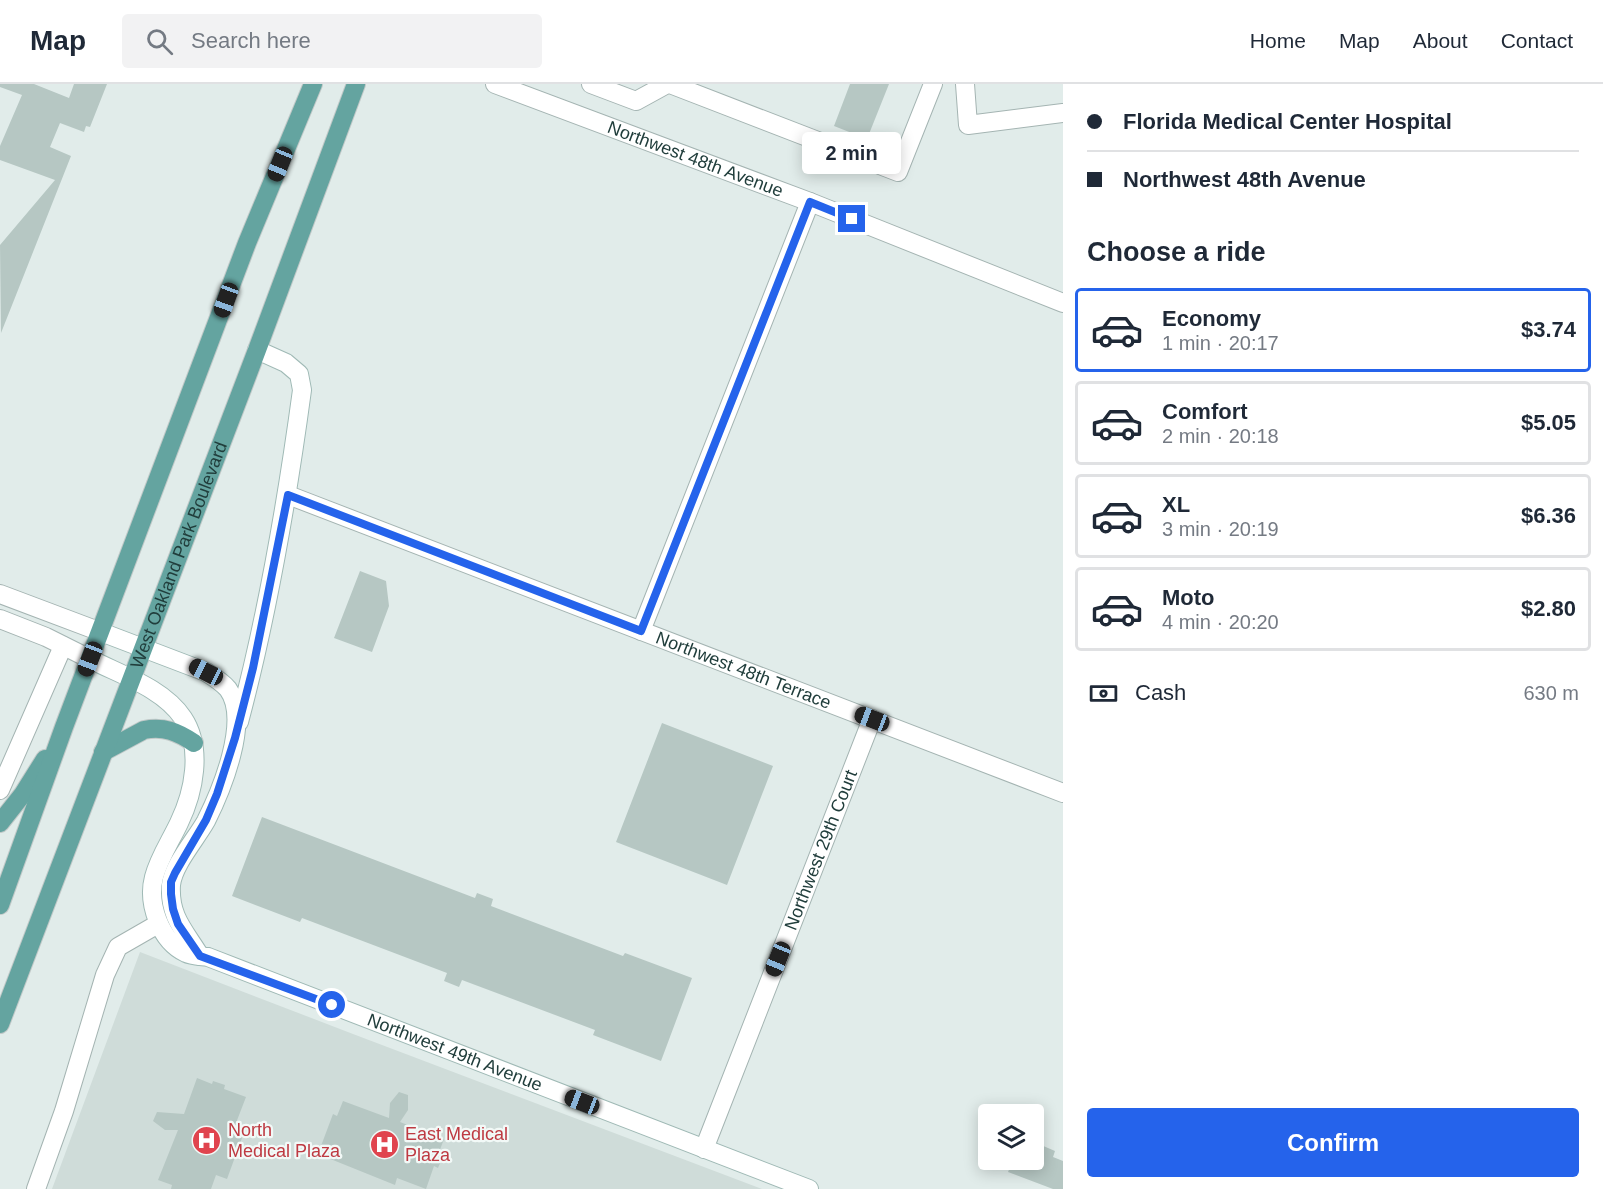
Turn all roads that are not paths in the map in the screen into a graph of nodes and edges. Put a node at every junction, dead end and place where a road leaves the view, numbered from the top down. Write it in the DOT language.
graph roads {
  1 [pos="313,84"];
  2 [pos="356,84"];
  3 [pos="495,84"];
  4 [pos="591,84"];
  5 [pos="668,84"];
  6 [pos="933,84"];
  7 [pos="965,84"];
  8 [pos="1063,113"];
  9 [pos="810,202"];
  10 [pos="1063,303"];
  11 [pos="257,350"];
  12 [pos="288,495"];
  13 [pos="0,594"];
  14 [pos="0,619"];
  15 [pos="641,631"];
  16 [pos="101,632"];
  17 [pos="63,646"];
  18 [pos="143,648"];
  19 [pos="90,659"];
  20 [pos="131,680"];
  21 [pos="872,719"];
  22 [pos="64,727"];
  23 [pos="235,738"];
  24 [pos="194,743"];
  25 [pos="103,752"];
  26 [pos="0,789"];
  27 [pos="1063,793"];
  28 [pos="0,824"];
  29 [pos="0,904"];
  30 [pos="158,924"];
  31 [pos="200,956"];
  32 [pos="0,1024"];
  33 [pos="704,1149"];
  34 [pos="36,1189"];
  35 [pos="808,1189"];
  1 -- 16 [label="main road"];
  2 -- 11 [label="main road, West Oakland Park Boulevard"];
  3 -- 9 [label="street, Northwest 48th Avenue"];
  4 -- 5 [label="street, Northwest 48th Avenue"];
  5 -- 6 [label="street, Northwest 48th Avenue"];
  7 -- 8 [label="street"];
  9 -- 10 [label="street, Northwest 48th Avenue"];
  9 -- 15 [label="street"];
  11 -- 12 [label="street"];
  11 -- 18 [label="main road, West Oakland Park Boulevard"];
  12 -- 15 [label="street, Northwest 48th Terrace"];
  12 -- 23 [label="street"];
  13 -- 16 [label="street"];
  14 -- 17 [label="street"];
  15 -- 21 [label="street, Northwest 48th Terrace"];
  16 -- 18 [label="street"];
  16 -- 19 [label="main road"];
  17 -- 19 [label="street"];
  17 -- 26 [label="street"];
  18 -- 20 [label="main road, West Oakland Park Boulevard"];
  18 -- 23 [label="street"];
  19 -- 20 [label="street"];
  19 -- 22 [label="main road"];
  20 -- 24 [label="street"];
  20 -- 25 [label="main road, West Oakland Park Boulevard"];
  21 -- 27 [label="street, Northwest 48th Terrace"];
  21 -- 33 [label="street, Northwest 29th Court"];
  22 -- 28 [label="main road"];
  22 -- 29 [label="main road"];
  23 -- 31 [label="street"];
  24 -- 25 [label="main road"];
  24 -- 30 [label="street"];
  25 -- 32 [label="main road, West Oakland Park Boulevard"];
  30 -- 31 [label="street, Northwest 49th Avenue"];
  30 -- 34 [label="street"];
  31 -- 33 [label="street, Northwest 49th Avenue"];
  33 -- 35 [label="street, Northwest 49th Avenue"];
}
